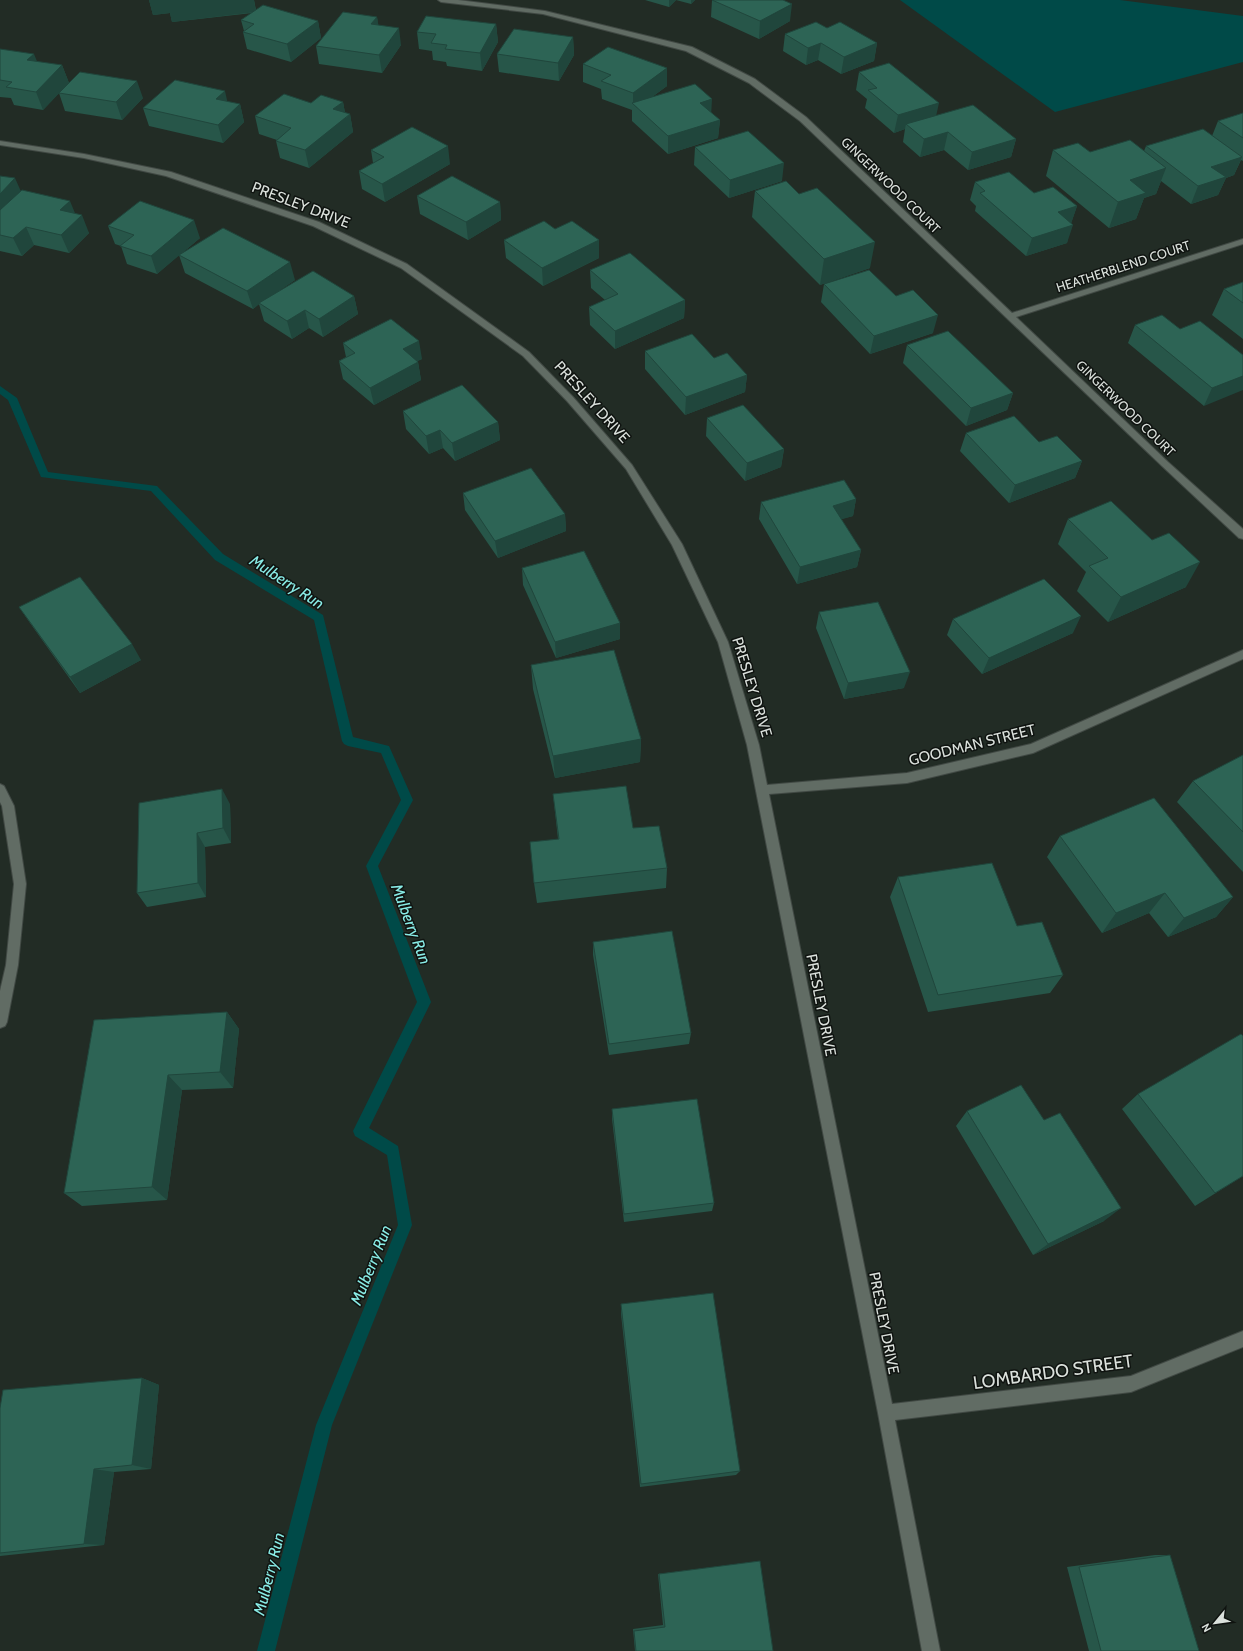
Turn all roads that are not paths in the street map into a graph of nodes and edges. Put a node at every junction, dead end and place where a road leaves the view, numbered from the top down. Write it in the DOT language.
graph roads {
  1 [pos="441,0"];
  2 [pos="0,143"];
  3 [pos="1243,241"];
  4 [pos="1011,316"];
  5 [pos="1243,535"];
  6 [pos="1243,654"];
  7 [pos="0,789"];
  8 [pos="762,790"];
  9 [pos="0,1022"];
  10 [pos="1243,1339"];
  11 [pos="886,1413"];
  12 [pos="931,1651"];
  1 -- 4 [label="street, GINGERWOOD COURT"];
  2 -- 8 [label="street, PRESLEY DRIVE"];
  3 -- 4 [label="street, HEATHERBLEND COURT"];
  4 -- 5 [label="street, GINGERWOOD COURT"];
  6 -- 8 [label="street, GOODMAN STREET"];
  7 -- 9 [label="street"];
  8 -- 11 [label="street, PRESLEY DRIVE"];
  10 -- 11 [label="street, LOMBARDO STREET"];
  11 -- 12 [label="street, PRESLEY DRIVE"];
}
